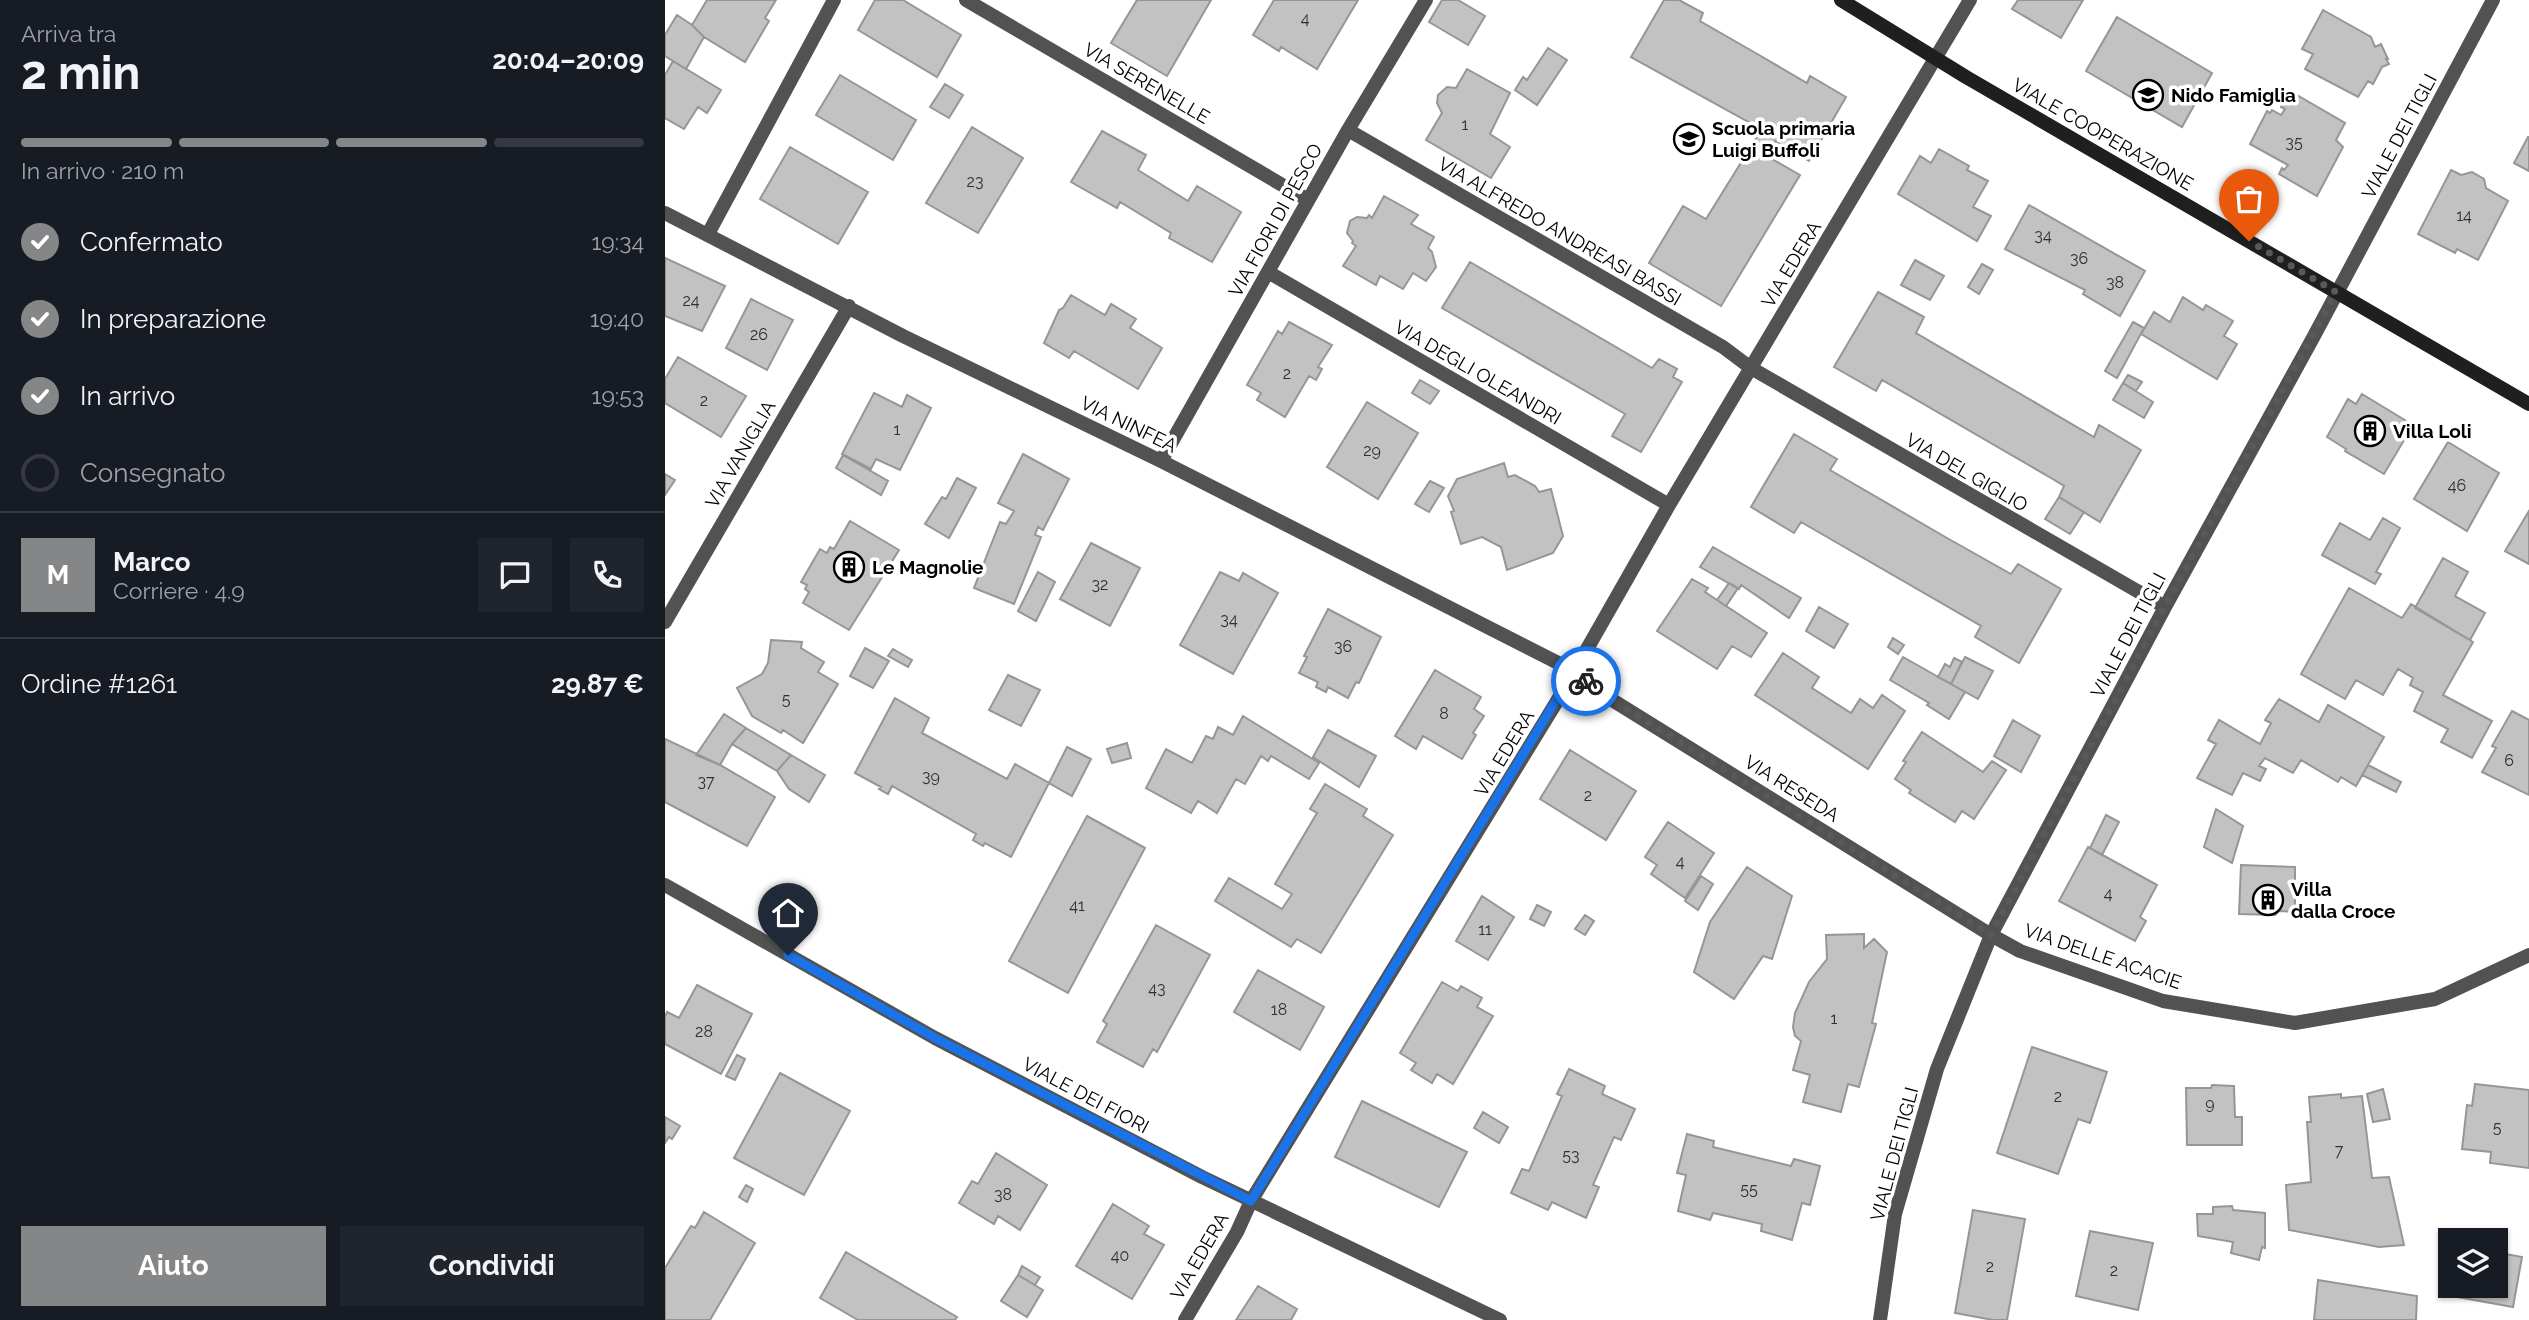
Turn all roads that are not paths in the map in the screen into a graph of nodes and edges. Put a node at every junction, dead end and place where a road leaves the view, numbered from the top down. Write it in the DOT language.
graph roads {
  1 [pos="834,0"];
  2 [pos="966,0"];
  3 [pos="1426,0"];
  4 [pos="1841,0"];
  5 [pos="1970,0"];
  6 [pos="2493,0"];
  7 [pos="1936,58"];
  8 [pos="1348,130"];
  9 [pos="1308,200"];
  10 [pos="665,213"];
  11 [pos="708,234"];
  12 [pos="1268,272"];
  13 [pos="2336,292"];
  14 [pos="849,306"];
  15 [pos="1751,368"];
  16 [pos="2529,404"];
  17 [pos="1161,461"];
  18 [pos="1669,505"];
  19 [pos="2165,607"];
  20 [pos="665,622"];
  21 [pos="1574,671"];
  22 [pos="665,885"];
  23 [pos="1991,935"];
  24 [pos="2529,954"];
  25 [pos="1251,1201"];
  26 [pos="1185,1320"];
  27 [pos="1500,1320"];
  28 [pos="1880,1320"];
  1 -- 11 [label="street"];
  2 -- 9 [label="street, VIA SERENELLE"];
  3 -- 8 [label="street, VIA FIORI DI PESCO"];
  4 -- 7 [label="street, VIALE COOPERAZIONE"];
  5 -- 7 [label="street, VIA EDERA"];
  6 -- 13 [label="street, VIALE DEI TIGLI"];
  7 -- 13 [label="street, VIALE COOPERAZIONE"];
  7 -- 15 [label="street, VIA EDERA"];
  8 -- 9 [label="street, VIA FIORI DI PESCO"];
  8 -- 15 [label="street, VIA ALFREDO ANDREASI BASSI"];
  9 -- 12 [label="street, VIA FIORI DI PESCO"];
  10 -- 11 [label="street, VIA NINFEA"];
  11 -- 14 [label="street, VIA NINFEA"];
  12 -- 17 [label="street, VIA FIORI DI PESCO"];
  12 -- 18 [label="street, VIA DEGLI OLEANDRI"];
  13 -- 16 [label="street, VIALE COOPERAZIONE"];
  13 -- 19 [label="street, VIALE DEI TIGLI"];
  14 -- 17 [label="street, VIA NINFEA"];
  14 -- 20 [label="street, VIA VANIGLIA"];
  15 -- 18 [label="street, VIA EDERA"];
  15 -- 19 [label="street, VIA DEL GIGLIO"];
  17 -- 21 [label="street, VIA NINFEA"];
  18 -- 21 [label="street, VIA EDERA"];
  19 -- 23 [label="street, VIALE DEI TIGLI"];
  21 -- 23 [label="street, VIA RESEDA"];
  21 -- 25 [label="street, VIA EDERA"];
  22 -- 25 [label="street, VIALE DEI FIORI"];
  23 -- 24 [label="street, VIA DELLE ACACIE"];
  23 -- 28 [label="street, VIALE DEI TIGLI"];
  25 -- 26 [label="street, VIA EDERA"];
  25 -- 27 [label="street, VIALE DEI FIORI"];
}
